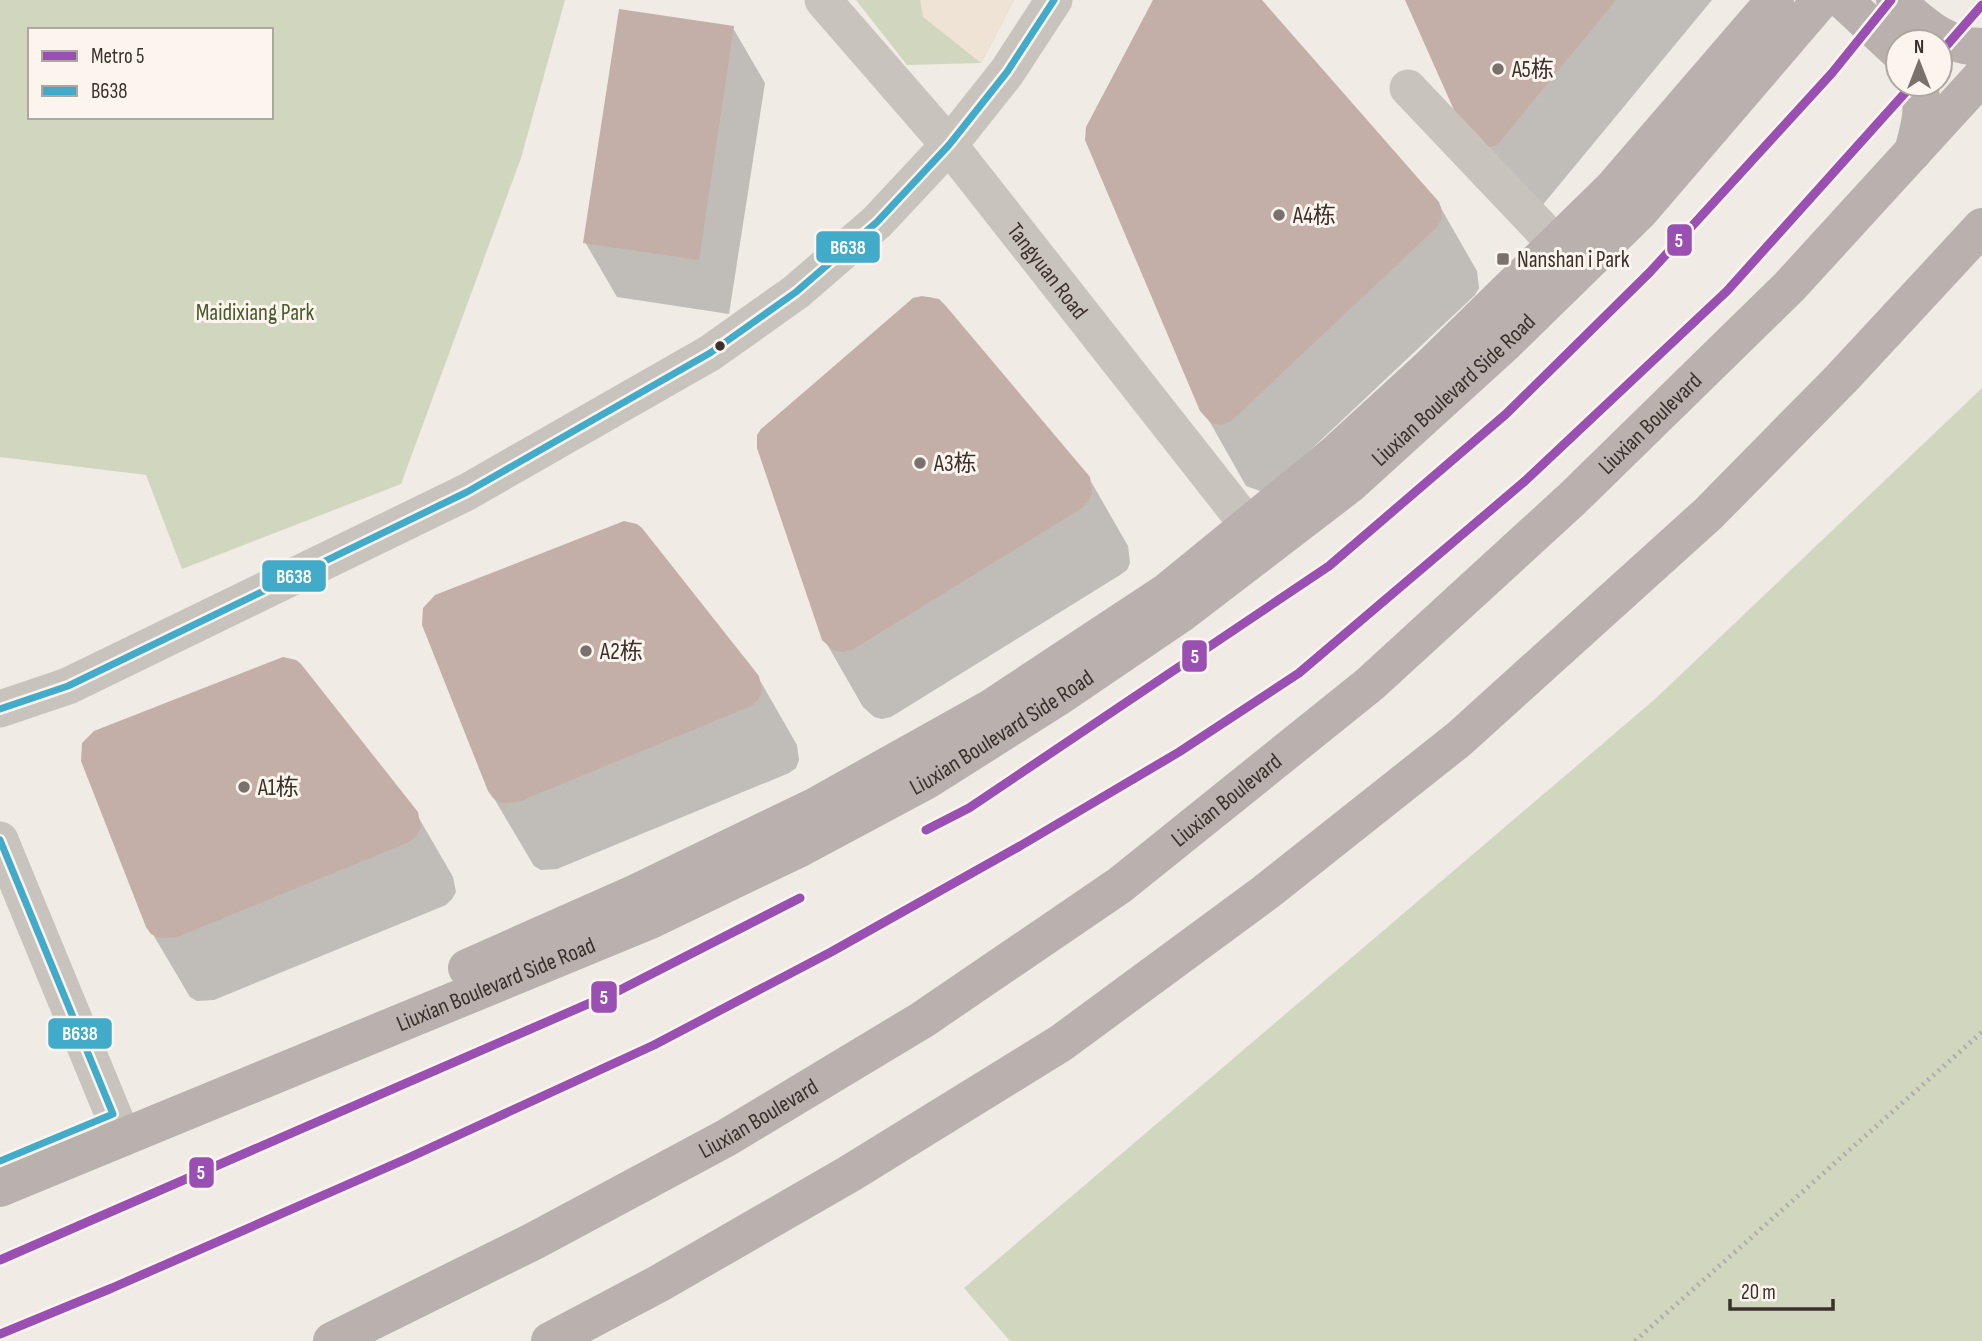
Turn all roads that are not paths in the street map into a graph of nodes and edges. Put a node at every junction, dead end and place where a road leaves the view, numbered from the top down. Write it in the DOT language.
graph roads {
  1 [pos="823,0"];
  2 [pos="1054,0"];
  3 [pos="1776,0"];
  4 [pos="1821,0"];
  5 [pos="1843,0"];
  6 [pos="1895,0"];
  7 [pos="1884,38"];
  8 [pos="1982,47"];
  9 [pos="1982,76"];
  10 [pos="1408,88"];
  11 [pos="1922,98"];
  12 [pos="949,145"];
  13 [pos="1913,152"];
  14 [pos="1982,227"];
  15 [pos="1556,244"];
  16 [pos="1257,537"];
  17 [pos="0,709"];
  18 [pos="0,840"];
  19 [pos="118,1126"];
  20 [pos="0,1161"];
  21 [pos="0,1188"];
  22 [pos="332,1341"];
  23 [pos="550,1341"];
  1 -- 12 [label="street, Tangyuan Road"];
  2 -- 12 [label="street"];
  3 -- 15 [label="main road, Liuxian Boulevard Side Road"];
  4 -- 16 [label="main road, Liuxian Boulevard Side Road"];
  5 -- 7 [label="main road"];
  6 -- 8 [label="main road"];
  9 -- 13 [label="main road, Liuxian Boulevard"];
  10 -- 15 [label="street"];
  11 -- 13 [label="main road"];
  12 -- 16 [label="street, Tangyuan Road"];
  12 -- 17 [label="street"];
  13 -- 22 [label="main road, Liuxian Boulevard"];
  14 -- 23 [label="main road"];
  15 -- 16 [label="main road, Liuxian Boulevard Side Road"];
  16 -- 19 [label="main road, Liuxian Boulevard Side Road"];
  18 -- 19 [label="street"];
  19 -- 20 [label="main road, Liuxian Boulevard Side Road"];
  19 -- 21 [label="main road, Liuxian Boulevard Side Road"];
}
